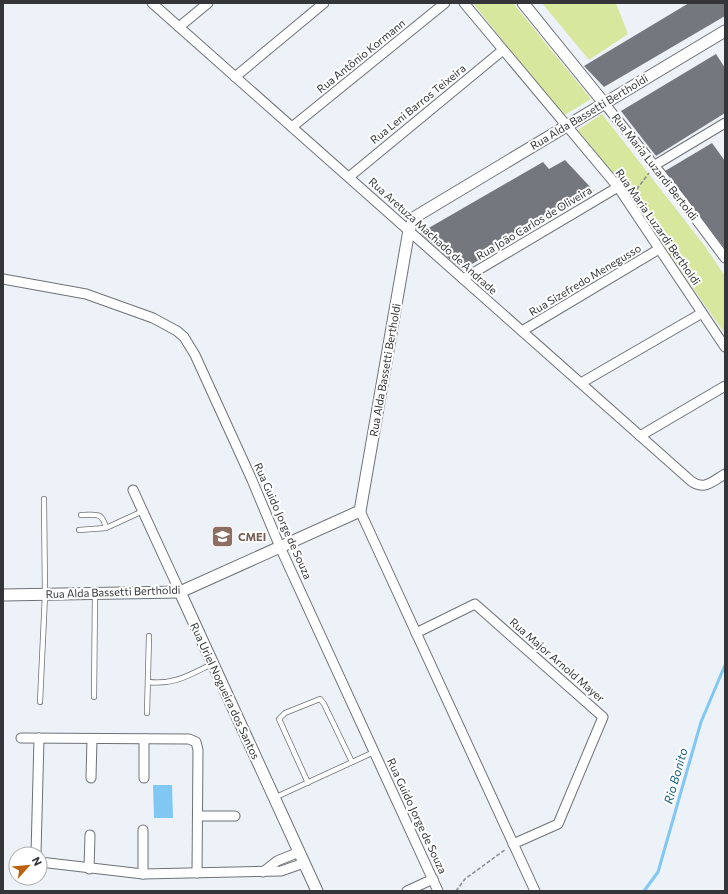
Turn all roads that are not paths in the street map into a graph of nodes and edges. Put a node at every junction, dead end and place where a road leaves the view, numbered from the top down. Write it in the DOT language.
graph roads {
  1 [pos="152,3"];
  2 [pos="208,3"];
  3 [pos="324,3"];
  4 [pos="445,3"];
  5 [pos="464,3"];
  6 [pos="523,3"];
  7 [pos="179,27"];
  8 [pos="725,31"];
  9 [pos="504,50"];
  10 [pos="235,77"];
  11 [pos="604,103"];
  12 [pos="566,125"];
  13 [pos="292,127"];
  14 [pos="723,128"];
  15 [pos="654,165"];
  16 [pos="349,177"];
  17 [pos="618,187"];
  18 [pos="409,230"];
  19 [pos="660,249"];
  20 [pos="725,258"];
  21 [pos="3,278"];
  22 [pos="463,279"];
  23 [pos="702,313"];
  24 [pos="522,331"];
  25 [pos="725,347"];
  26 [pos="581,383"];
  27 [pos="725,386"];
  28 [pos="640,436"];
  29 [pos="725,474"];
  30 [pos="133,490"];
  31 [pos="44,499"];
  32 [pos="143,511"];
  33 [pos="360,511"];
  34 [pos="81,515"];
  35 [pos="106,528"];
  36 [pos="79,530"];
  37 [pos="280,547"];
  38 [pos="180,592"];
  39 [pos="95,594"];
  40 [pos="3,595"];
  41 [pos="45,595"];
  42 [pos="416,633"];
  43 [pos="149,636"];
  44 [pos="213,664"];
  45 [pos="148,682"];
  46 [pos="94,697"];
  47 [pos="40,702"];
  48 [pos="148,713"];
  49 [pos="20,738"];
  50 [pos="39,738"];
  51 [pos="92,738"];
  52 [pos="144,739"];
  53 [pos="374,752"];
  54 [pos="352,762"];
  55 [pos="91,778"];
  56 [pos="144,778"];
  57 [pos="308,783"];
  58 [pos="274,798"];
  59 [pos="198,816"];
  60 [pos="235,816"];
  61 [pos="143,830"];
  62 [pos="90,835"];
  63 [pos="513,844"];
  64 [pos="36,846"];
  65 [pos="299,852"];
  66 [pos="48,863"];
  67 [pos="304,863"];
  68 [pos="89,868"];
  69 [pos="264,872"];
  70 [pos="197,873"];
  71 [pos="143,874"];
  72 [pos="433,879"];
  73 [pos="317,891"];
  74 [pos="408,891"];
  75 [pos="438,891"];
  76 [pos="535,891"];
  1 -- 7 [label="street, Rua Aretuza Machado de Andrade"];
  2 -- 7 [label="street"];
  3 -- 10 [label="street"];
  4 -- 13 [label="street, Rua Antônio Kormann"];
  5 -- 9 [label="street"];
  6 -- 11 [label="street, Rua Maria Luzardi Bertoldi"];
  7 -- 10 [label="street, Rua Aretuza Machado de Andrade"];
  8 -- 11 [label="street, Rua Alda Bassetti Bertholdi"];
  9 -- 12 [label="street"];
  9 -- 16 [label="street, Rua Leni Barros Teixeira"];
  10 -- 13 [label="street, Rua Aretuza Machado de Andrade"];
  11 -- 12 [label="street, Rua Alda Bassetti Bertholdi"];
  11 -- 15 [label="street, Rua Maria Luzardi Bertoldi"];
  12 -- 17 [label="street, Rua Maria Luzardi Bertholdi"];
  12 -- 18 [label="street, Rua Alda Bassetti Bertholdi"];
  13 -- 16 [label="street, Rua Aretuza Machado de Andrade"];
  14 -- 15 [label="street"];
  15 -- 20 [label="street, Rua Maria Luzardi Bertoldi"];
  16 -- 18 [label="street, Rua Aretuza Machado de Andrade"];
  17 -- 19 [label="street, Rua Maria Luzardi Bertholdi"];
  17 -- 22 [label="street, Rua João Carlos de Oliveira"];
  18 -- 22 [label="street, Rua Aretuza Machado de Andrade"];
  18 -- 33 [label="street, Rua Alda Bassetti Bertholdi"];
  19 -- 23 [label="street, Rua Maria Luzardi Bertholdi"];
  19 -- 24 [label="street, Rua Sizefredo Menegusso"];
  21 -- 37 [label="street, Rua Guido Jorge de Souza"];
  22 -- 24 [label="street, Rua Aretuza Machado de Andrade"];
  23 -- 25 [label="street, Rua Maria Luzardi Bertholdi"];
  23 -- 26 [label="street"];
  24 -- 26 [label="street, Rua Aretuza Machado de Andrade"];
  26 -- 28 [label="street, Rua Aretuza Machado de Andrade"];
  27 -- 28 [label="street"];
  28 -- 29 [label="street, Rua Aretuza Machado de Andrade"];
  30 -- 32 [label="street, Rua Uriel Nogueira dos Santos"];
  31 -- 41 [label="lane"];
  32 -- 35 [label="lane"];
  32 -- 38 [label="street, Rua Uriel Nogueira dos Santos"];
  33 -- 37 [label="street, Rua Alda Bassetti Bertholdi"];
  33 -- 42 [label="street"];
  34 -- 35 [label="lane"];
  35 -- 36 [label="lane"];
  37 -- 38 [label="street, Rua Alda Bassetti Bertholdi"];
  37 -- 53 [label="street, Rua Guido Jorge de Souza"];
  38 -- 39 [label="street, Rua Alda Bassetti Bertholdi"];
  38 -- 44 [label="street, Rua Uriel Nogueira dos Santos"];
  39 -- 41 [label="street, Rua Alda Bassetti Bertholdi"];
  39 -- 46 [label="lane"];
  40 -- 41 [label="street, Rua Alda Bassetti Bertholdi"];
  41 -- 47 [label="lane"];
  42 -- 63 [label="street"];
  42 -- 63 [label="street, Rua Major Arnold Mayer"];
  43 -- 45 [label="lane"];
  44 -- 45 [label="lane"];
  44 -- 58 [label="street, Rua Uriel Nogueira dos Santos"];
  45 -- 48 [label="lane"];
  49 -- 50 [label="street"];
  50 -- 51 [label="street"];
  50 -- 64 [label="street"];
  51 -- 52 [label="street"];
  51 -- 55 [label="street"];
  52 -- 56 [label="street"];
  52 -- 59 [label="street"];
  53 -- 54 [label="lane"];
  53 -- 72 [label="street, Rua Guido Jorge de Souza"];
  54 -- 57 [label="lane"];
  54 -- 57 [label="lane"];
  57 -- 58 [label="lane"];
  58 -- 65 [label="street, Rua Uriel Nogueira dos Santos"];
  59 -- 60 [label="street"];
  59 -- 70 [label="street"];
  61 -- 71 [label="street"];
  62 -- 68 [label="street"];
  63 -- 76 [label="street"];
  65 -- 67 [label="street, Rua Uriel Nogueira dos Santos"];
  65 -- 69 [label="street"];
  66 -- 68 [label="street"];
  67 -- 69 [label="street"];
  67 -- 73 [label="street, Rua Uriel Nogueira dos Santos"];
  68 -- 71 [label="street"];
  69 -- 70 [label="street"];
  70 -- 71 [label="street"];
  72 -- 74 [label="street"];
  72 -- 75 [label="street, Rua Guido Jorge de Souza"];
}
